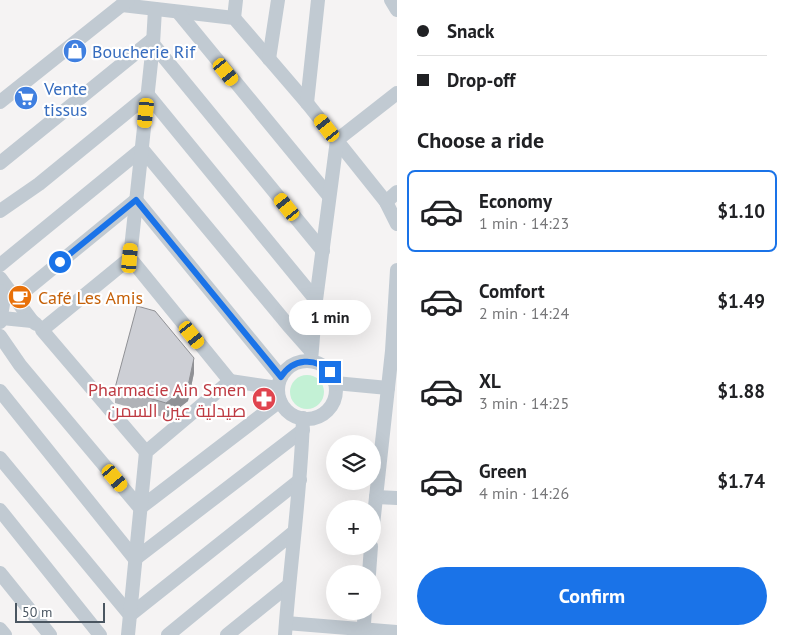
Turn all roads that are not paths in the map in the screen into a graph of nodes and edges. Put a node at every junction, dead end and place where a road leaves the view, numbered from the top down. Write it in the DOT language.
graph roads {
  1 [pos="236,0"];
  2 [pos="278,0"];
  3 [pos="318,0"];
  4 [pos="391,0"];
  5 [pos="125,3"];
  6 [pos="155,9"];
  7 [pos="397,10"];
  8 [pos="178,12"];
  9 [pos="234,18"];
  10 [pos="153,42"];
  11 [pos="269,59"];
  12 [pos="397,93"];
  13 [pos="148,95"];
  14 [pos="0,102"];
  15 [pos="307,103"];
  16 [pos="337,140"];
  17 [pos="142,149"];
  18 [pos="0,163"];
  19 [pos="397,192"];
  20 [pos="329,196"];
  21 [pos="136,200"];
  22 [pos="386,202"];
  23 [pos="0,211"];
  24 [pos="397,224"];
  25 [pos="323,251"];
  26 [pos="130,258"];
  27 [pos="0,265"];
  28 [pos="397,271"];
  29 [pos="0,278"];
  30 [pos="0,291"];
  31 [pos="15,299"];
  32 [pos="316,300"];
  33 [pos="1,320"];
  34 [pos="37,325"];
  35 [pos="0,336"];
  36 [pos="395,351"];
  37 [pos="311,356"];
  38 [pos="230,381"];
  39 [pos="335,383"];
  40 [pos="388,388"];
  41 [pos="280,389"];
  42 [pos="0,391"];
  43 [pos="303,424"];
  44 [pos="390,427"];
  45 [pos="146,452"];
  46 [pos="0,458"];
  47 [pos="300,480"];
  48 [pos="376,497"];
  49 [pos="397,498"];
  50 [pos="376,500"];
  51 [pos="140,508"];
  52 [pos="0,510"];
  53 [pos="294,532"];
  54 [pos="135,559"];
  55 [pos="0,573"];
  56 [pos="289,585"];
  57 [pos="130,615"];
  58 [pos="0,629"];
  59 [pos="285,629"];
  60 [pos="363,632"];
  61 [pos="397,632"];
  62 [pos="5,635"];
  63 [pos="50,635"];
  64 [pos="100,635"];
  65 [pos="128,635"];
  66 [pos="168,635"];
  67 [pos="227,635"];
  1 -- 9 [label="street"];
  2 -- 11 [label="street"];
  3 -- 15 [label="street"];
  4 -- 7 [label="street"];
  5 -- 6 [label="street"];
  5 -- 14 [label="street"];
  6 -- 8 [label="street"];
  6 -- 10 [label="street"];
  8 -- 9 [label="street"];
  8 -- 20 [label="street"];
  9 -- 11 [label="street"];
  10 -- 13 [label="street"];
  10 -- 18 [label="street"];
  10 -- 25 [label="street"];
  11 -- 15 [label="street"];
  12 -- 16 [label="street"];
  13 -- 17 [label="street"];
  13 -- 23 [label="street"];
  13 -- 32 [label="street"];
  15 -- 16 [label="street"];
  16 -- 20 [label="street"];
  16 -- 22 [label="street"];
  17 -- 21 [label="street"];
  17 -- 27 [label="street"];
  17 -- 37 [label="street"];
  19 -- 22 [label="street"];
  20 -- 25 [label="street"];
  21 -- 26 [label="street"];
  21 -- 31 [label="street"];
  21 -- 41 [label="street"];
  22 -- 24 [label="street"];
  25 -- 32 [label="street"];
  26 -- 34 [label="street"];
  26 -- 38 [label="street"];
  28 -- 36 [label="street"];
  29 -- 31 [label="street"];
  30 -- 33 [label="street"];
  31 -- 34 [label="street"];
  32 -- 37 [label="street"];
  33 -- 34 [label="street"];
  34 -- 45 [label="street"];
  35 -- 51 [label="street"];
  36 -- 40 [label="street"];
  37 -- 39 [label="street"];
  37 -- 41 [label="street"];
  38 -- 41 [label="street"];
  38 -- 45 [label="street"];
  39 -- 40 [label="street"];
  39 -- 43 [label="street"];
  40 -- 44 [label="street"];
  41 -- 43 [label="street"];
  41 -- 51 [label="street"];
  42 -- 54 [label="street"];
  43 -- 47 [label="street"];
  43 -- 54 [label="street"];
  44 -- 48 [label="street"];
  45 -- 51 [label="street"];
  46 -- 57 [label="street"];
  47 -- 53 [label="street"];
  47 -- 57 [label="street"];
  48 -- 49 [label="street"];
  48 -- 50 [label="street"];
  51 -- 54 [label="street"];
  52 -- 64 [label="street"];
  53 -- 56 [label="street"];
  53 -- 66 [label="street"];
  54 -- 57 [label="street"];
  55 -- 63 [label="street"];
  56 -- 59 [label="street"];
  56 -- 67 [label="street"];
  57 -- 65 [label="street"];
  58 -- 62 [label="street"];
  59 -- 60 [label="street"];
  60 -- 61 [label="street"];
}
